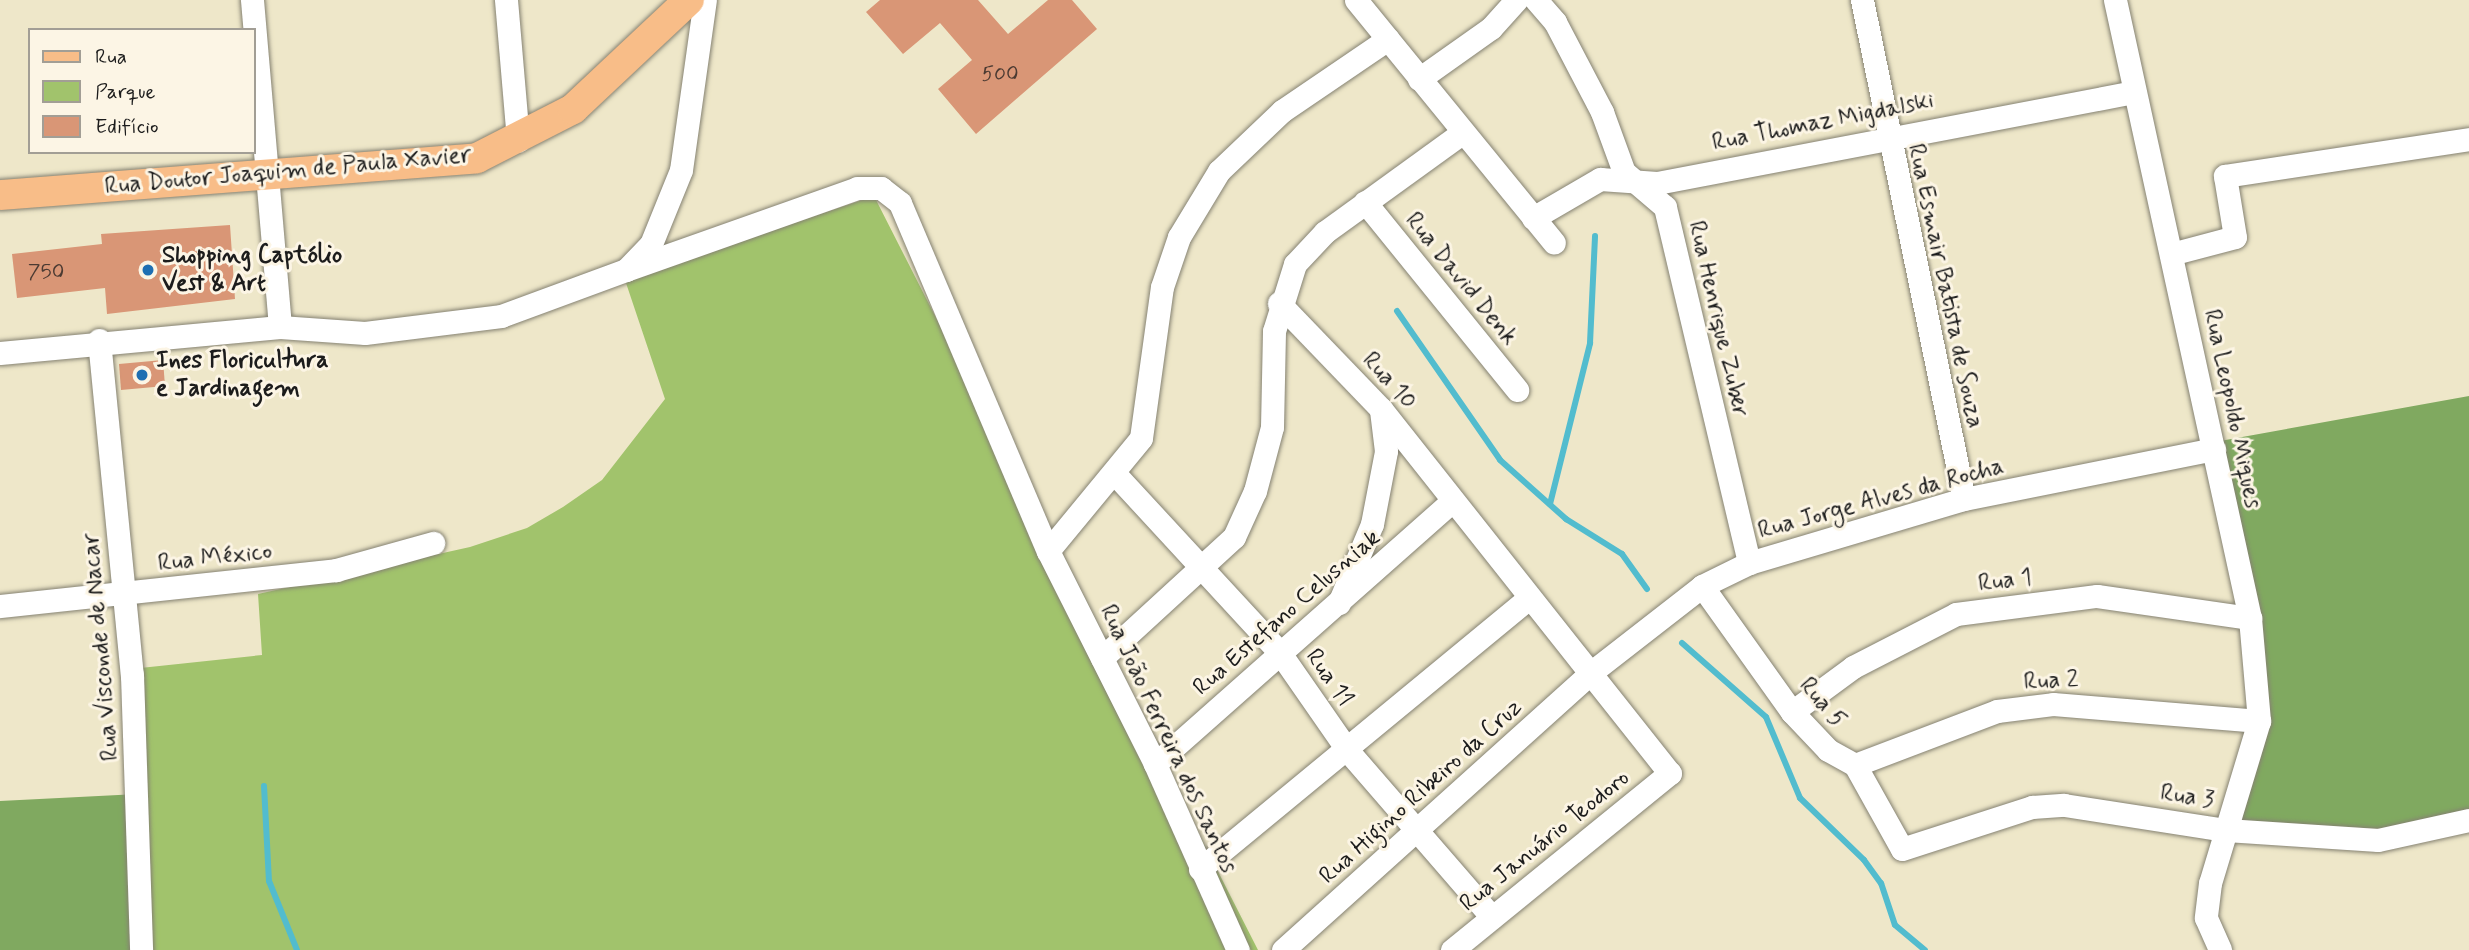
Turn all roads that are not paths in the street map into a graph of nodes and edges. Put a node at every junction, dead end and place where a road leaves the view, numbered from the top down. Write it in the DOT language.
graph roads {
  1 [pos="252,0"];
  2 [pos="506,0"];
  3 [pos="689,0"];
  4 [pos="705,0"];
  5 [pos="1356,0"];
  6 [pos="1516,0"];
  7 [pos="1535,0"];
  8 [pos="1862,0"];
  9 [pos="2115,0"];
  10 [pos="255,28"];
  11 [pos="1388,39"];
  12 [pos="256,43"];
  13 [pos="1419,79"];
  14 [pos="2132,92"];
  15 [pos="1463,132"];
  16 [pos="1886,134"];
  17 [pos="2469,139"];
  18 [pos="518,141"];
  19 [pos="268,173"];
  20 [pos="1633,180"];
  21 [pos="0,195"];
  22 [pos="1365,202"];
  23 [pos="1533,218"];
  24 [pos="1554,243"];
  25 [pos="2171,254"];
  26 [pos="626,270"];
  27 [pos="1279,303"];
  28 [pos="280,327"];
  29 [pos="99,340"];
  30 [pos="0,353"];
  31 [pos="1517,390"];
  32 [pos="1381,409"];
  33 [pos="2214,449"];
  34 [pos="1116,475"];
  35 [pos="1964,499"];
  36 [pos="1452,501"];
  37 [pos="433,543"];
  38 [pos="1048,551"];
  39 [pos="1749,563"];
  40 [pos="1206,567"];
  41 [pos="1702,586"];
  42 [pos="125,594"];
  43 [pos="1527,599"];
  44 [pos="0,606"];
  45 [pos="1337,609"];
  46 [pos="2250,618"];
  47 [pos="1280,653"];
  48 [pos="1102,658"];
  49 [pos="1593,671"];
  50 [pos="1793,712"];
  51 [pos="2259,721"];
  52 [pos="1348,751"];
  53 [pos="1155,764"];
  54 [pos="1855,765"];
  55 [pos="1670,773"];
  56 [pos="2469,820"];
  57 [pos="2226,830"];
  58 [pos="1419,832"];
  59 [pos="1902,849"];
  60 [pos="1200,869"];
  61 [pos="1492,917"];
  62 [pos="141,950"];
  63 [pos="1238,950"];
  64 [pos="1283,950"];
  65 [pos="1452,950"];
  66 [pos="2220,950"];
  1 -- 10 [label="street"];
  2 -- 18 [label="street"];
  3 -- 18 [label="main road, Rua Doutor Joaquim de Paula Xavier"];
  4 -- 26 [label="street"];
  5 -- 11 [label="street"];
  6 -- 13 [label="street"];
  7 -- 20 [label="street, Rua Henrique Zuber"];
  8 -- 16 [label="street, Rua Esmair Batista de Souza"];
  9 -- 14 [label="street, Rua Leopoldo Miques"];
  11 -- 13 [label="street"];
  11 -- 34 [label="street"];
  12 -- 19 [label="street"];
  13 -- 15 [label="street"];
  14 -- 16 [label="street, Rua Thomaz Migdalski"];
  14 -- 25 [label="street, Rua Leopoldo Miques"];
  15 -- 22 [label="street"];
  15 -- 23 [label="street"];
  16 -- 20 [label="street, Rua Thomaz Migdalski"];
  16 -- 35 [label="street, Rua Esmair Batista de Souza"];
  17 -- 25 [label="street"];
  18 -- 19 [label="main road, Rua Doutor Joaquim de Paula Xavier"];
  19 -- 21 [label="main road, Rua Doutor Joaquim de Paula Xavier"];
  19 -- 28 [label="street"];
  20 -- 23 [label="street, Rua Thomaz Migdalski"];
  20 -- 39 [label="street, Rua Henrique Zuber"];
  22 -- 27 [label="street"];
  22 -- 31 [label="street, Rua David Denk"];
  23 -- 24 [label="street"];
  25 -- 33 [label="street, Rua Leopoldo Miques"];
  26 -- 28 [label="street"];
  26 -- 38 [label="street, Rua João Ferreira dos Santos"];
  27 -- 32 [label="street, Rua 10"];
  27 -- 40 [label="street"];
  28 -- 29 [label="street"];
  29 -- 30 [label="street"];
  29 -- 42 [label="street, Rua Visconde de Nacar"];
  32 -- 36 [label="street, Rua 10"];
  32 -- 45 [label="street"];
  33 -- 35 [label="street, Rua Jorge Alves da Rocha"];
  33 -- 46 [label="street, Rua Leopoldo Miques"];
  34 -- 38 [label="street"];
  34 -- 40 [label="street, Rua 11"];
  35 -- 39 [label="street, Rua Jorge Alves da Rocha"];
  36 -- 43 [label="street, Rua 10"];
  36 -- 45 [label="street, Rua Estefano Celusniak"];
  37 -- 42 [label="street, Rua México"];
  38 -- 48 [label="street, Rua João Ferreira dos Santos"];
  39 -- 41 [label="street, Rua Jorge Alves da Rocha"];
  40 -- 47 [label="street, Rua 11"];
  40 -- 48 [label="street"];
  41 -- 49 [label="street, Rua Jorge Alves da Rocha"];
  41 -- 50 [label="street, Rua 5"];
  42 -- 44 [label="street, Rua México"];
  42 -- 62 [label="street, Rua Visconde de Nacar"];
  43 -- 49 [label="street, Rua 10"];
  43 -- 52 [label="street"];
  45 -- 47 [label="street, Rua Estefano Celusniak"];
  46 -- 50 [label="street, Rua 1"];
  46 -- 51 [label="street, Rua Leopoldo Miques"];
  47 -- 52 [label="street, Rua 11"];
  47 -- 53 [label="street, Rua Estefano Celusniak"];
  48 -- 53 [label="street, Rua João Ferreira dos Santos"];
  49 -- 55 [label="street, Rua 10"];
  49 -- 58 [label="street, Rua Higino Ribeiro da Cruz"];
  50 -- 54 [label="street, Rua 5"];
  51 -- 54 [label="street, Rua 2"];
  51 -- 57 [label="street, Rua Leopoldo Miques"];
  52 -- 58 [label="street, Rua 11"];
  52 -- 60 [label="street"];
  53 -- 60 [label="street, Rua João Ferreira dos Santos"];
  54 -- 59 [label="street, Rua 5"];
  55 -- 61 [label="street, Rua Januário Teodoro"];
  56 -- 57 [label="street, Rua 3"];
  57 -- 59 [label="street, Rua 3"];
  57 -- 66 [label="street, Rua Leopoldo Miques"];
  58 -- 61 [label="street, Rua 11"];
  58 -- 64 [label="street, Rua Higino Ribeiro da Cruz"];
  60 -- 63 [label="street, Rua João Ferreira dos Santos"];
  61 -- 65 [label="street, Rua Januário Teodoro"];
}
